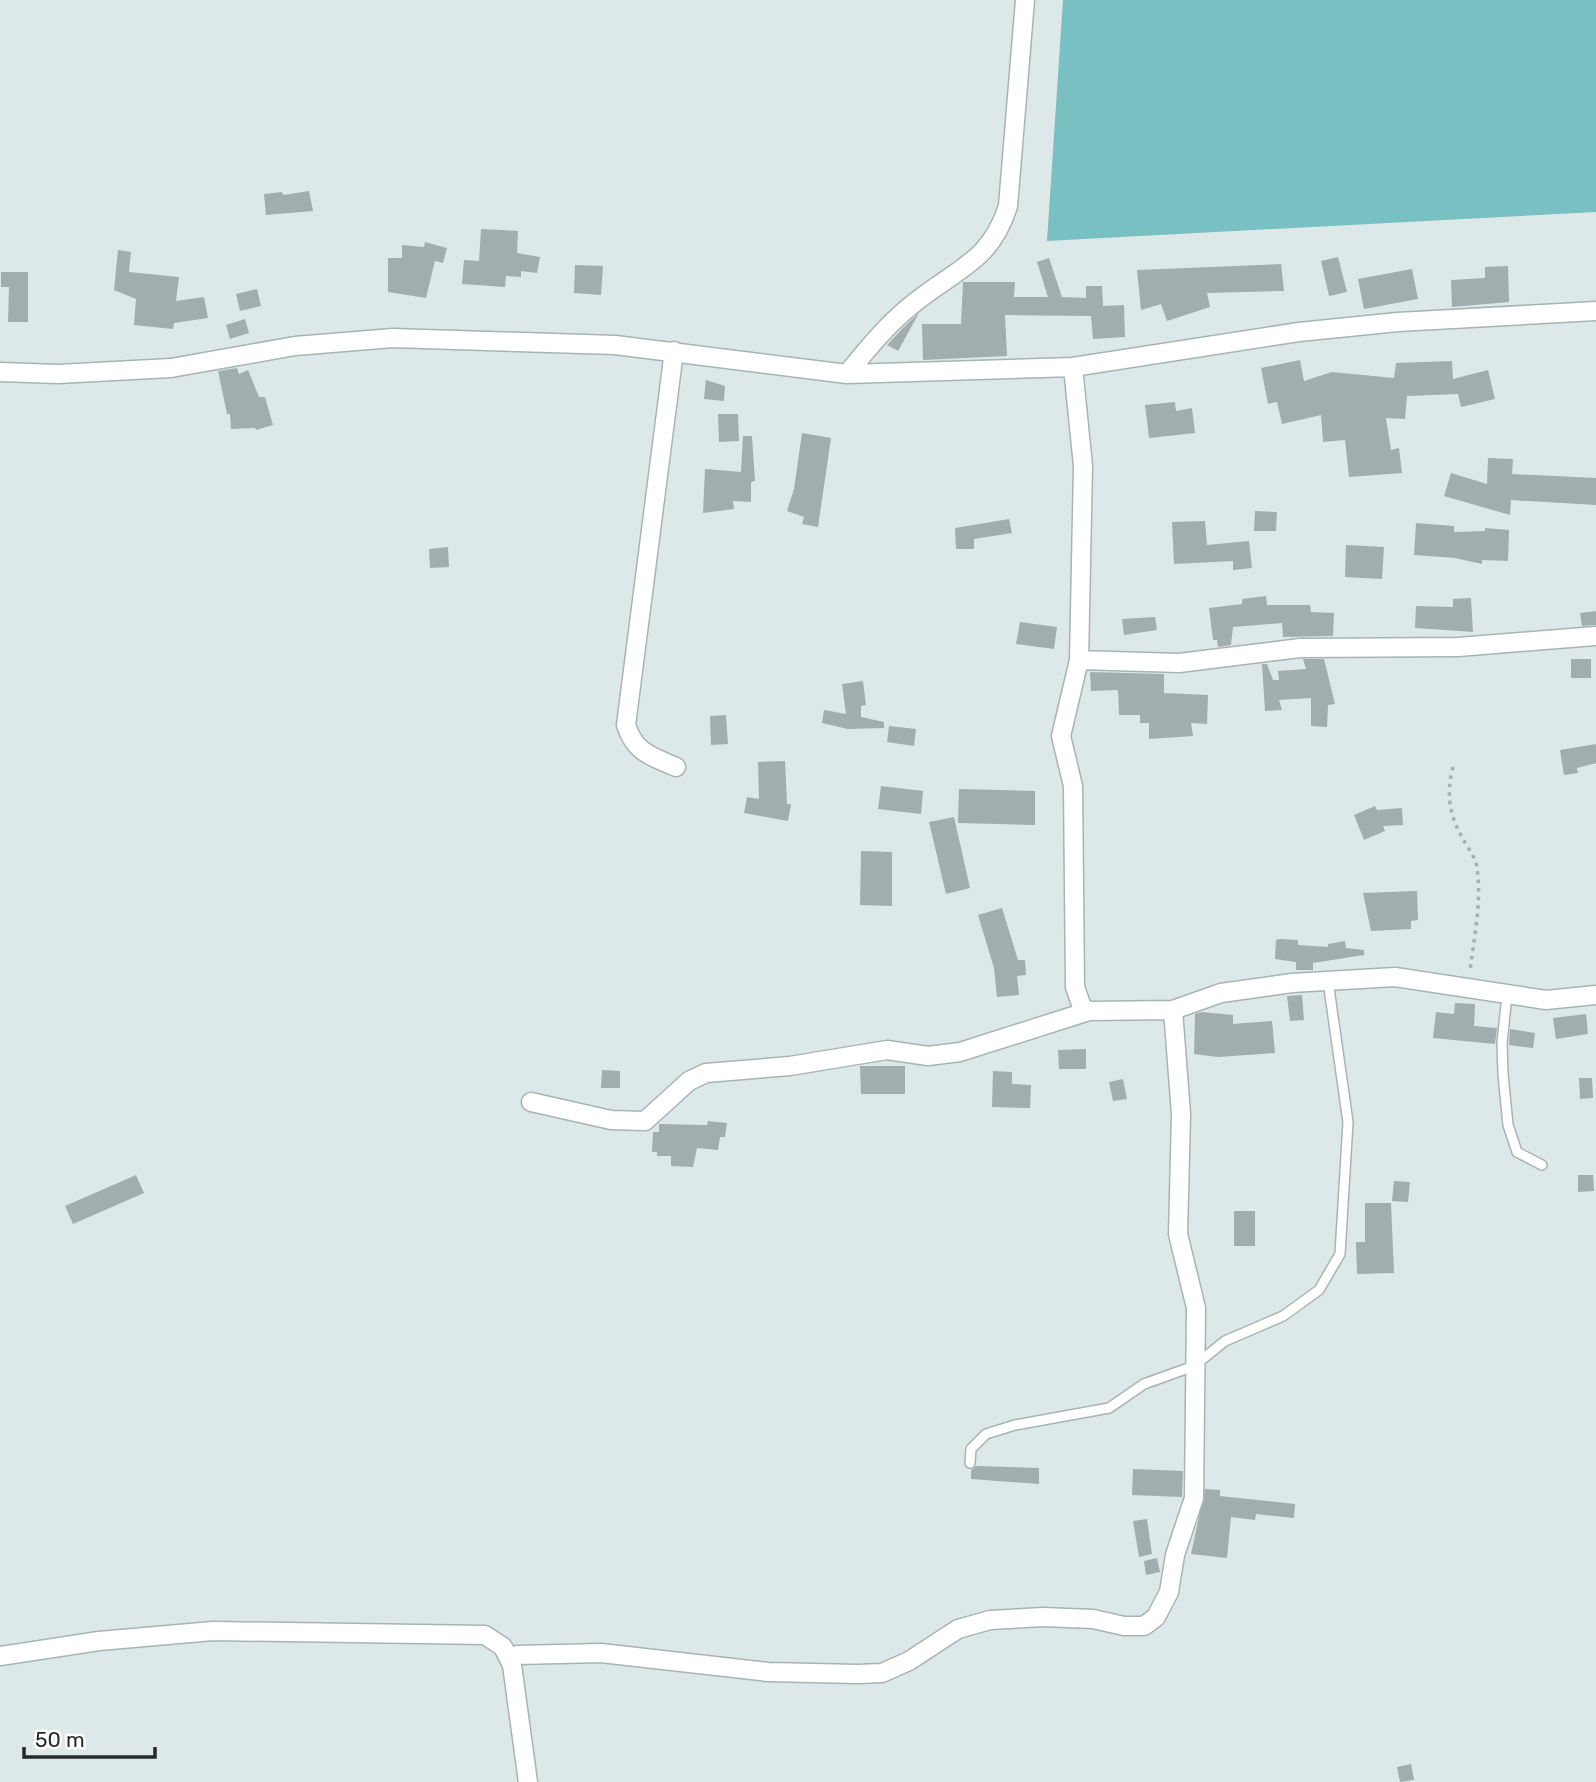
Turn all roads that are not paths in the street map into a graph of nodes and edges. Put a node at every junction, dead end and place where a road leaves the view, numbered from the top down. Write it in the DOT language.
graph roads {
  1 [pos="1025,0"];
  2 [pos="1596,311"];
  3 [pos="674,351"];
  4 [pos="1073,367"];
  5 [pos="0,372"];
  6 [pos="847,374"];
  7 [pos="1596,636"];
  8 [pos="1079,660"];
  9 [pos="676,767"];
  10 [pos="1328,981"];
  11 [pos="1507,995"];
  12 [pos="1596,996"];
  13 [pos="1173,1010"];
  14 [pos="1089,1011"];
  15 [pos="531,1102"];
  16 [pos="1542,1165"];
  17 [pos="1194,1366"];
  18 [pos="970,1463"];
  19 [pos="517,1655"];
  20 [pos="0,1656"];
  21 [pos="528,1782"];
  1 -- 6 [label="street"];
  2 -- 4 [label="street"];
  3 -- 5 [label="street"];
  3 -- 6 [label="street"];
  3 -- 9 [label="street"];
  4 -- 6 [label="street"];
  4 -- 8 [label="street"];
  7 -- 8 [label="street"];
  8 -- 14 [label="street"];
  10 -- 11 [label="street"];
  10 -- 13 [label="street"];
  10 -- 17 [label="lane"];
  11 -- 12 [label="street"];
  11 -- 16 [label="lane"];
  13 -- 14 [label="street"];
  13 -- 17 [label="street"];
  14 -- 15 [label="street"];
  17 -- 18 [label="lane"];
  17 -- 19 [label="street"];
  20 -- 21 [label="street"];
}
